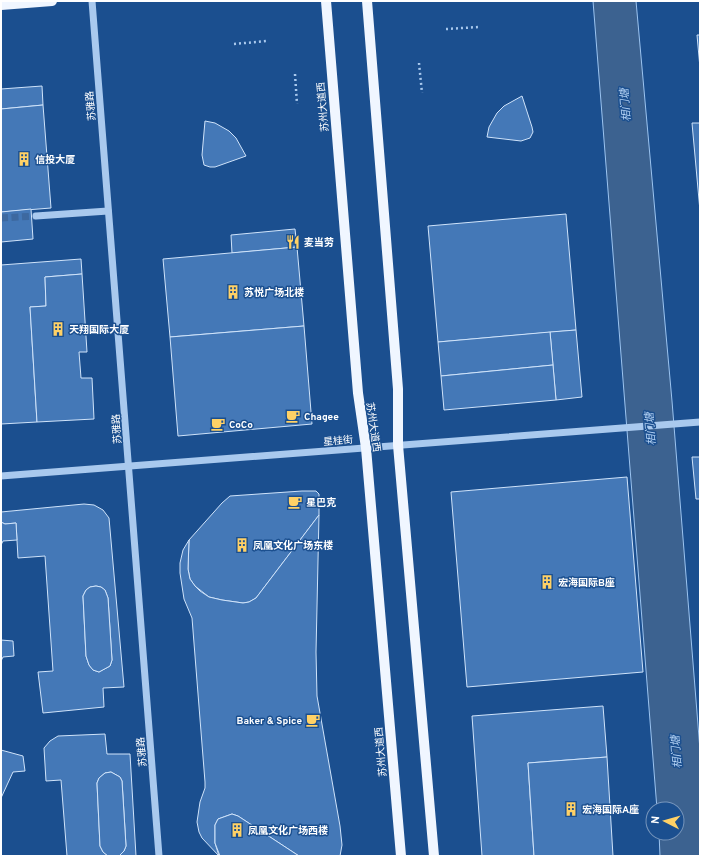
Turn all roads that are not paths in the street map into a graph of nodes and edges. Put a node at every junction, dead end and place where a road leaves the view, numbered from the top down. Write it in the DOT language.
graph roads {
  1 [pos="52,1"];
  2 [pos="92,1"];
  3 [pos="326,1"];
  4 [pos="366,1"];
  5 [pos="1,5"];
  6 [pos="108,211"];
  7 [pos="36,216"];
  8 [pos="700,422"];
  9 [pos="398,445"];
  10 [pos="366,448"];
  11 [pos="128,466"];
  12 [pos="1,476"];
  13 [pos="159,856"];
  14 [pos="401,856"];
  15 [pos="434,856"];
  1 -- 5 [label="main road"];
  2 -- 6 [label="street, 苏雅路"];
  3 -- 10 [label="main road, 苏州大道西"];
  4 -- 9 [label="main road"];
  6 -- 7 [label="street"];
  6 -- 11 [label="street, 苏雅路"];
  8 -- 9 [label="street, 星桂街"];
  9 -- 10 [label="street, 星桂街"];
  9 -- 15 [label="main road"];
  10 -- 11 [label="street, 星桂街"];
  10 -- 14 [label="main road, 苏州大道西"];
  11 -- 12 [label="street, 星桂街"];
  11 -- 13 [label="street, 苏雅路"];
}
